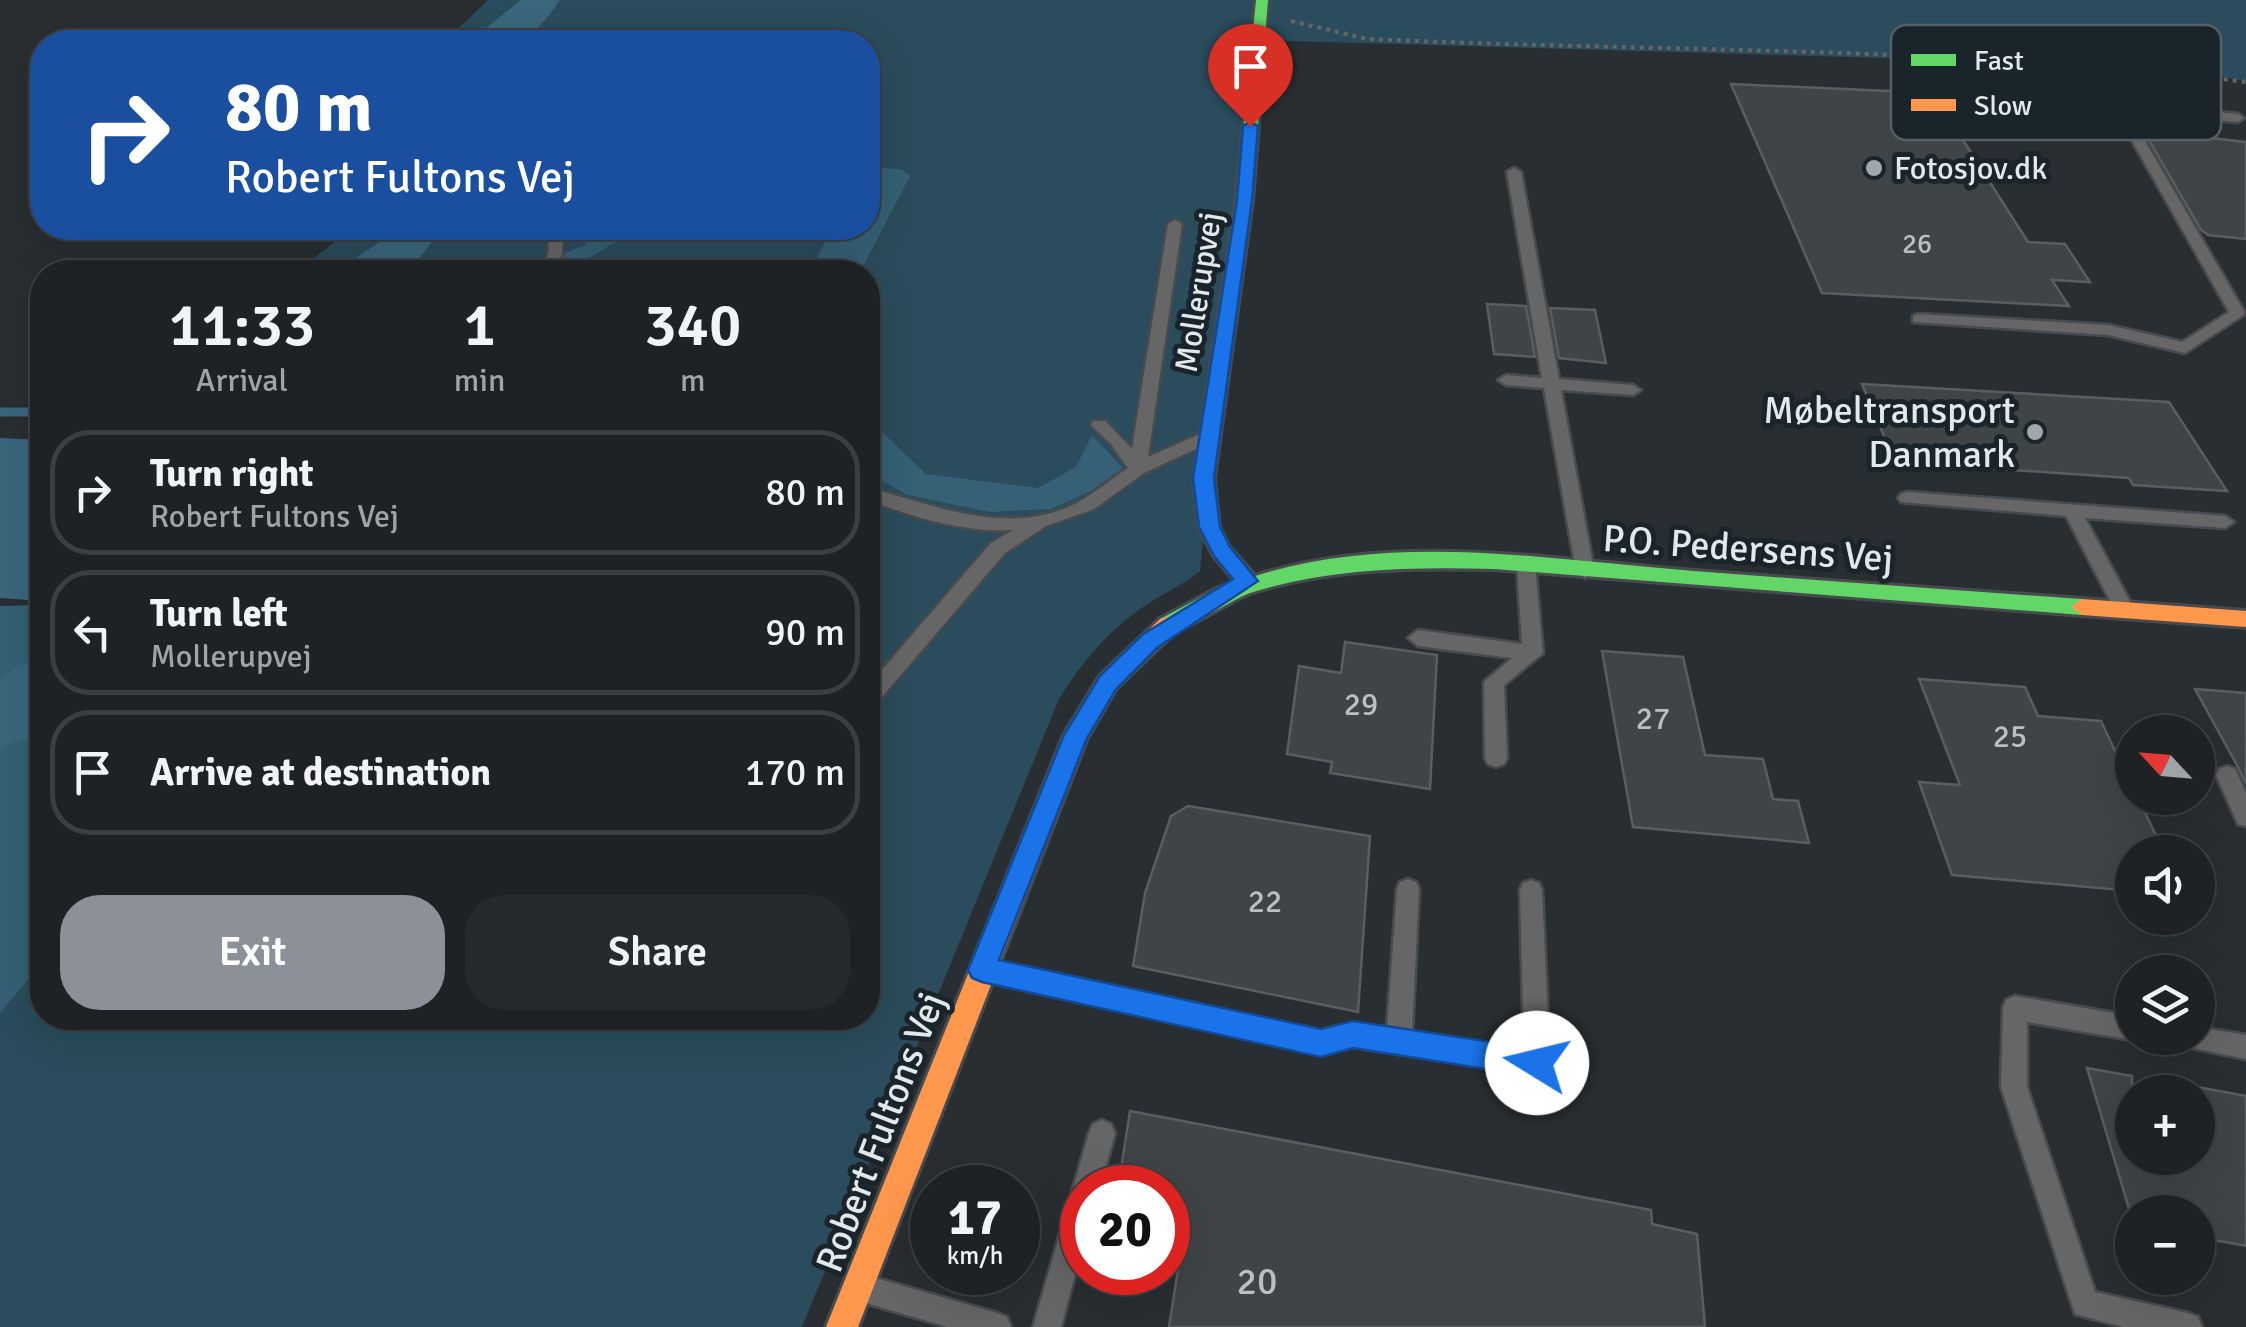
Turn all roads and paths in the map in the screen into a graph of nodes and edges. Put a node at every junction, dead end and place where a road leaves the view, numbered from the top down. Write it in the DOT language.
graph roads {
  1 [pos="1261,6"];
  2 [pos="1891,54"];
  3 [pos="2221,78"];
  4 [pos="2246,82"];
  5 [pos="2221,116"];
  6 [pos="2238,118"];
  7 [pos="2138,140"];
  8 [pos="1514,172"];
  9 [pos="1175,224"];
  10 [pos="1918,319"];
  11 [pos="1506,380"];
  12 [pos="1552,384"];
  13 [pos="1634,390"];
  14 [pos="1099,425"];
  15 [pos="1209,436"];
  16 [pos="1138,469"];
  17 [pos="880,498"];
  18 [pos="1907,498"];
  19 [pos="2073,512"];
  20 [pos="1044,522"];
  21 [pos="2225,522"];
  22 [pos="1526,566"];
  23 [pos="1585,571"];
  24 [pos="1247,581"];
  25 [pos="2126,611"];
  26 [pos="2246,619"];
  27 [pos="1418,638"];
  28 [pos="1534,653"];
  29 [pos="880,685"];
  30 [pos="1496,758"];
  31 [pos="2228,774"];
  32 [pos="2246,818"];
  33 [pos="1408,889"];
  34 [pos="1531,890"];
  35 [pos="982,970"];
  36 [pos="2115,1025"];
  37 [pos="2215,1041"];
  38 [pos="1399,1042"];
  39 [pos="2246,1046"];
  40 [pos="1102,1133"];
  41 [pos="1093,1165"];
  42 [pos="1060,1280"];
  43 [pos="858,1286"];
  44 [pos="842,1327"];
  45 [pos="997,1327"];
  46 [pos="1047,1327"];
  47 [pos="2188,1327"];
  1 -- 2 [label="path"];
  1 -- 15 [label="street, Mollerupvej"];
  3 -- 4 [label="path"];
  5 -- 6 [label="lane"];
  7 -- 10 [label="lane"];
  8 -- 12 [label="lane"];
  9 -- 16 [label="lane"];
  11 -- 12 [label="lane"];
  12 -- 13 [label="lane"];
  12 -- 23 [label="lane"];
  14 -- 16 [label="lane"];
  15 -- 16 [label="lane"];
  15 -- 24 [label="street, Mollerupvej"];
  16 -- 20 [label="lane"];
  17 -- 20 [label="lane"];
  18 -- 19 [label="lane"];
  19 -- 21 [label="lane"];
  19 -- 25 [label="lane"];
  20 -- 29 [label="lane"];
  22 -- 23 [label="street, P.O. Pedersens Vej"];
  22 -- 24 [label="street, P.O. Pedersens Vej"];
  22 -- 28 [label="lane"];
  23 -- 25 [label="street, P.O. Pedersens Vej"];
  24 -- 35 [label="street, Robert Fultons Vej"];
  25 -- 26 [label="street, P.O. Pedersens Vej"];
  27 -- 28 [label="lane"];
  28 -- 30 [label="lane"];
  31 -- 32 [label="lane"];
  33 -- 38 [label="lane"];
  34 -- 38 [label="lane"];
  35 -- 38 [label="lane"];
  35 -- 43 [label="street, Robert Fultons Vej"];
  36 -- 47 [label="lane"];
  37 -- 39 [label="lane"];
  40 -- 41 [label="lane"];
  42 -- 46 [label="lane"];
  43 -- 44 [label="street, Robert Fultons Vej"];
  43 -- 45 [label="lane"];
}
